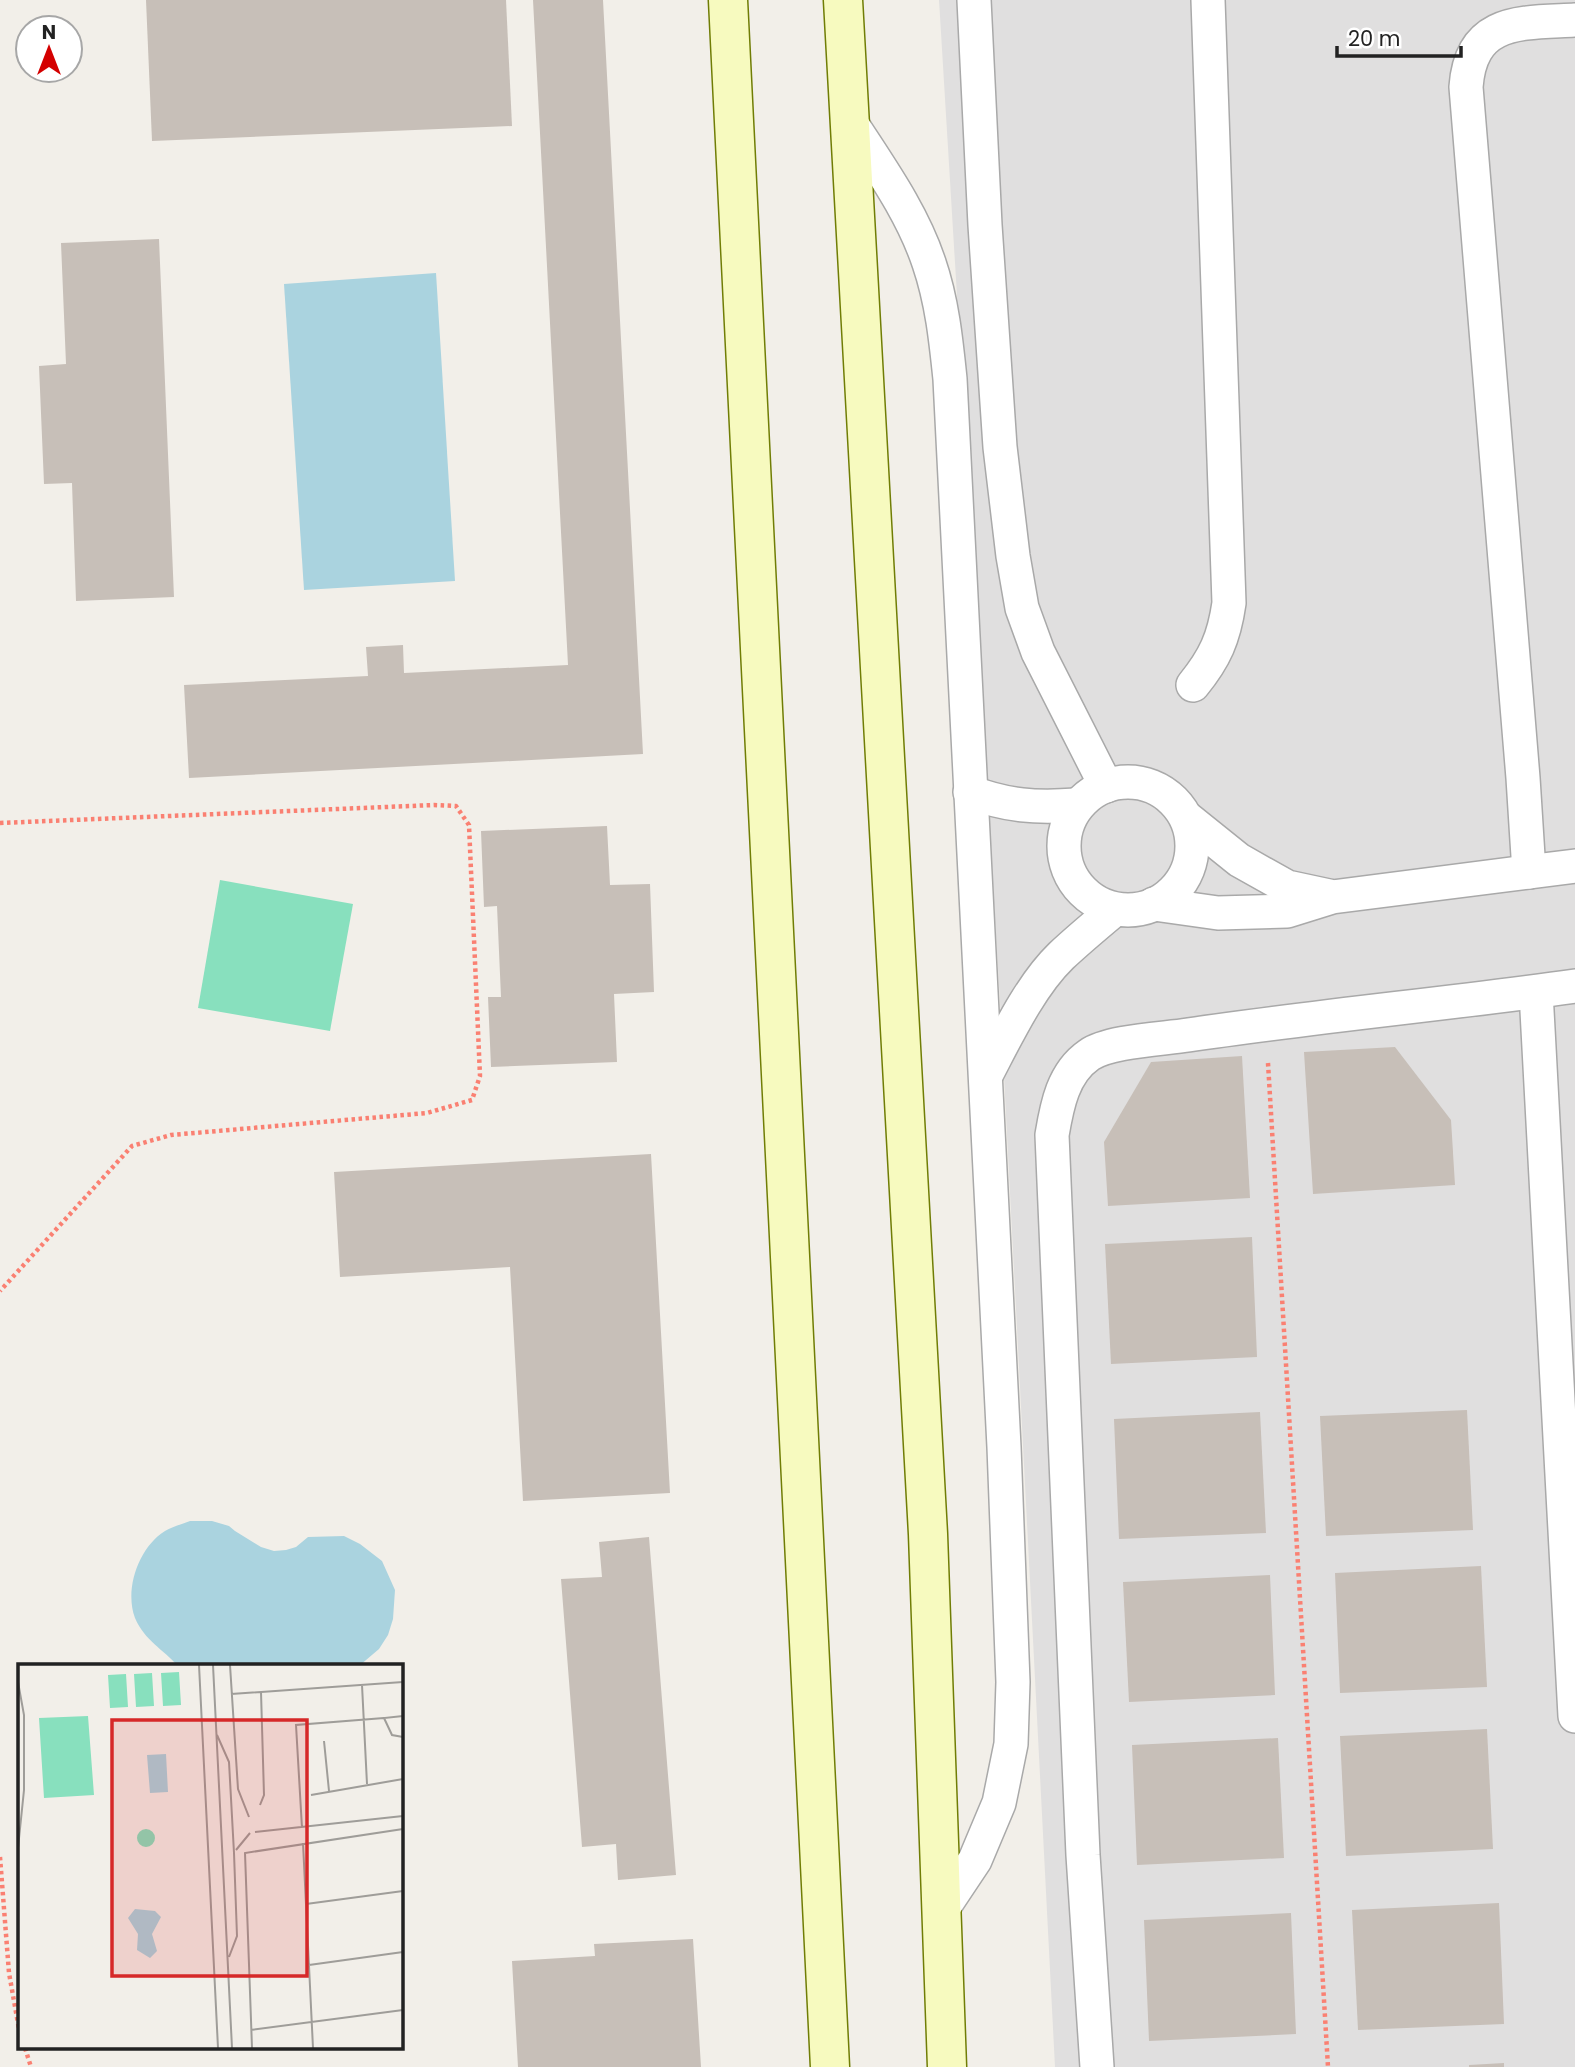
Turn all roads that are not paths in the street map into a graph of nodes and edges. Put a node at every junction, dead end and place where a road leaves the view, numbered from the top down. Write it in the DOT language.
graph roads {
  1 [pos="728,0"];
  2 [pos="843,0"];
  3 [pos="974,0"];
  4 [pos="1208,0"];
  5 [pos="1575,20"];
  6 [pos="850,123"];
  7 [pos="1193,685"];
  8 [pos="1106,786"];
  9 [pos="970,792"];
  10 [pos="1076,806"];
  11 [pos="1188,818"];
  12 [pos="1575,866"];
  13 [pos="1529,872"];
  14 [pos="1332,897"];
  15 [pos="1154,904"];
  16 [pos="1114,910"];
  17 [pos="1575,986"];
  18 [pos="1536,992"];
  19 [pos="986,1075"];
  20 [pos="1569,1485"];
  21 [pos="1575,1716"];
  22 [pos="941,1911"];
  23 [pos="830,2067"];
  24 [pos="947,2067"];
  25 [pos="1097,2067"];
  1 -- 23 [label="main road"];
  2 -- 6 [label="main road"];
  3 -- 8 [label="street"];
  4 -- 7 [label="street"];
  5 -- 13 [label="street"];
  6 -- 9 [label="street"];
  6 -- 22 [label="main road"];
  8 -- 10 [label="street"];
  8 -- 11 [label="street"];
  9 -- 10 [label="street"];
  9 -- 19 [label="street"];
  10 -- 16 [label="street"];
  11 -- 14 [label="street"];
  11 -- 15 [label="street"];
  12 -- 13 [label="street"];
  13 -- 14 [label="street"];
  14 -- 15 [label="street"];
  15 -- 16 [label="street"];
  16 -- 19 [label="street"];
  17 -- 18 [label="street"];
  18 -- 20 [label="street"];
  18 -- 25 [label="street"];
  19 -- 22 [label="street"];
  20 -- 21 [label="street"];
  22 -- 24 [label="main road"];
}
